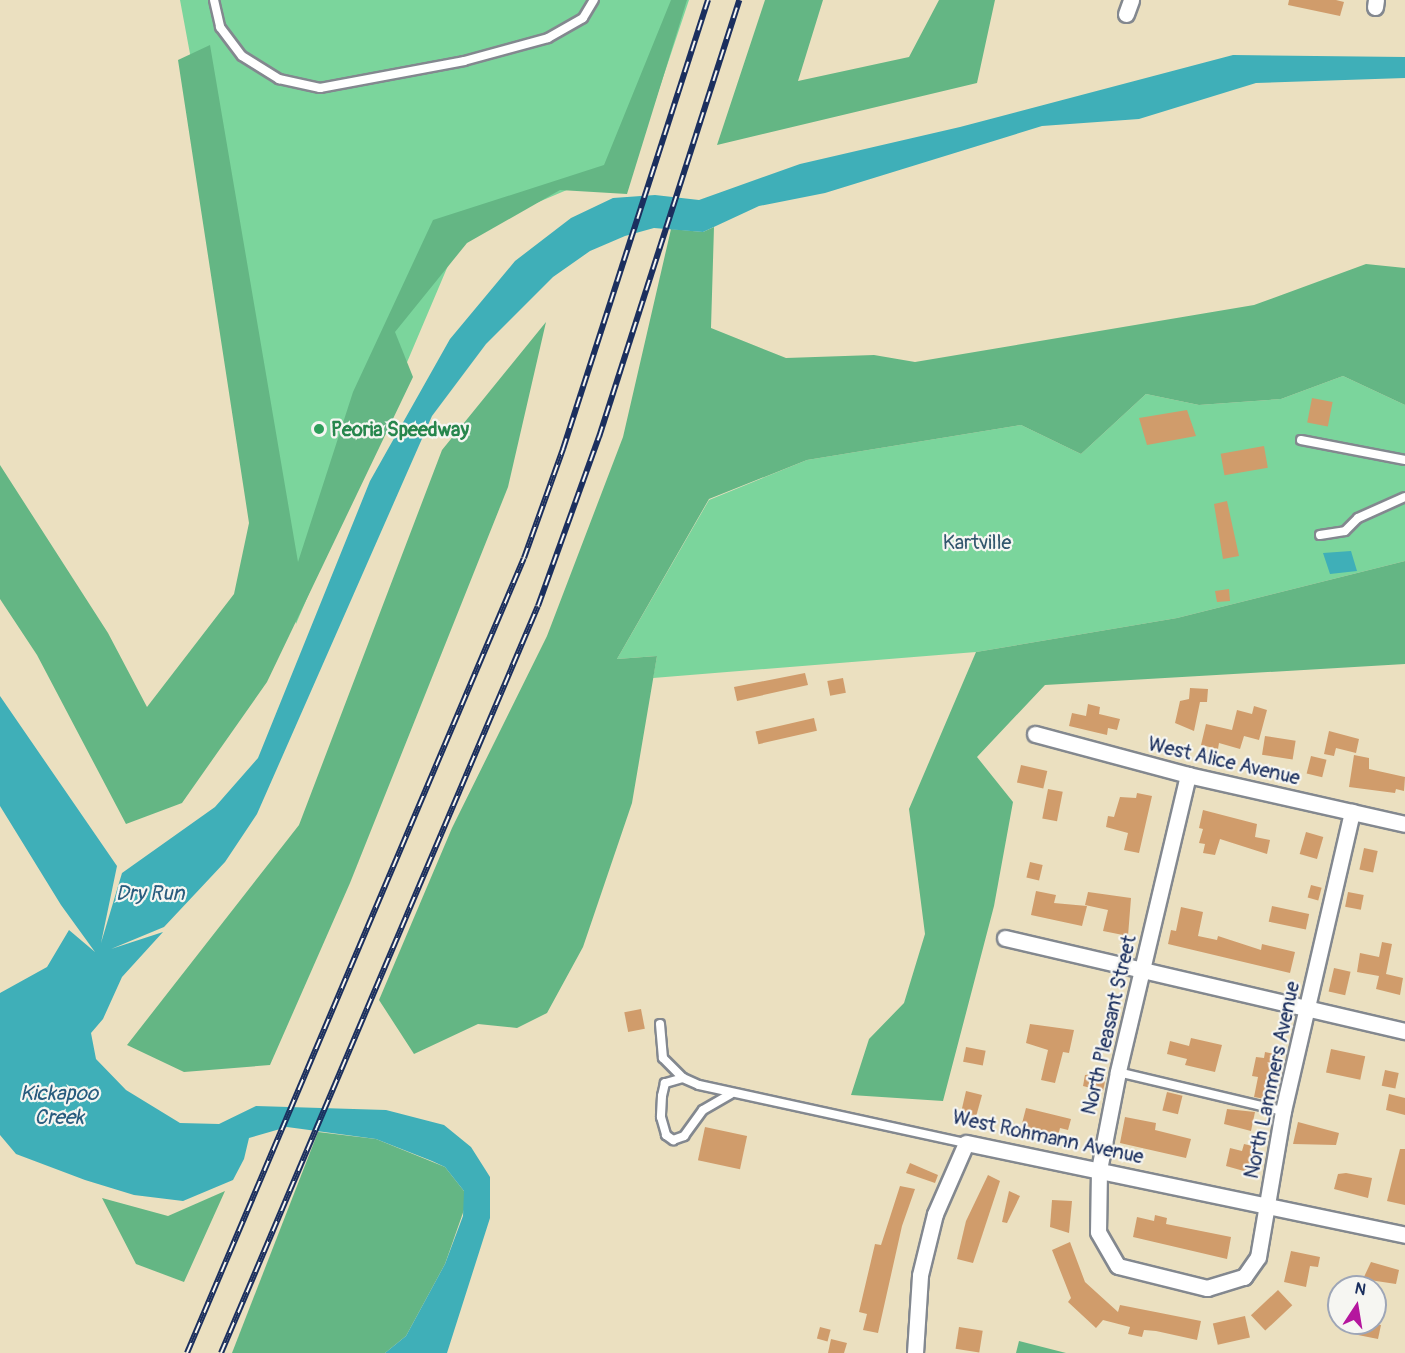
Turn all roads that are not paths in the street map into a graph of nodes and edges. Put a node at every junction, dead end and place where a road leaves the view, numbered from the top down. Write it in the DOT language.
graph roads {
  1 [pos="214,0"];
  2 [pos="594,0"];
  3 [pos="1301,440"];
  4 [pos="1405,460"];
  5 [pos="1405,496"];
  6 [pos="1320,535"];
  7 [pos="1035,734"];
  8 [pos="1188,776"];
  9 [pos="1352,812"];
  10 [pos="1405,824"];
  11 [pos="1005,938"];
  12 [pos="1142,972"];
  13 [pos="1308,1008"];
  14 [pos="660,1024"];
  15 [pos="1405,1031"];
  16 [pos="1118,1072"];
  17 [pos="683,1078"];
  18 [pos="731,1094"];
  19 [pos="1283,1112"];
  20 [pos="966,1143"];
  21 [pos="1099,1170"];
  22 [pos="1268,1206"];
  23 [pos="1405,1235"];
  24 [pos="1168,1279"];
  25 [pos="915,1353"];
  1 -- 2 [label="lane"];
  3 -- 4 [label="lane"];
  5 -- 6 [label="lane"];
  7 -- 8 [label="street, West Alice Avenue"];
  8 -- 9 [label="street, West Alice Avenue"];
  8 -- 12 [label="street, North Pleasant Street"];
  9 -- 10 [label="street, West Alice Avenue"];
  9 -- 13 [label="street, North Lammers Avenue"];
  11 -- 12 [label="street"];
  12 -- 13 [label="street"];
  12 -- 16 [label="street, North Pleasant Street"];
  13 -- 15 [label="street"];
  13 -- 19 [label="street, North Lammers Avenue"];
  14 -- 17 [label="lane"];
  16 -- 19 [label="lane"];
  16 -- 21 [label="street, North Pleasant Street"];
  17 -- 18 [label="lane, West Rohmann Avenue"];
  17 -- 18 [label="lane"];
  18 -- 20 [label="lane, West Rohmann Avenue"];
  19 -- 22 [label="street, North Lammers Avenue"];
  20 -- 21 [label="street, West Rohmann Avenue"];
  20 -- 25 [label="street"];
  21 -- 22 [label="street, West Rohmann Avenue"];
  21 -- 24 [label="street, North Pleasant Street"];
  22 -- 23 [label="street, West Rohmann Avenue"];
  22 -- 24 [label="street, North Lammers Avenue"];
}
